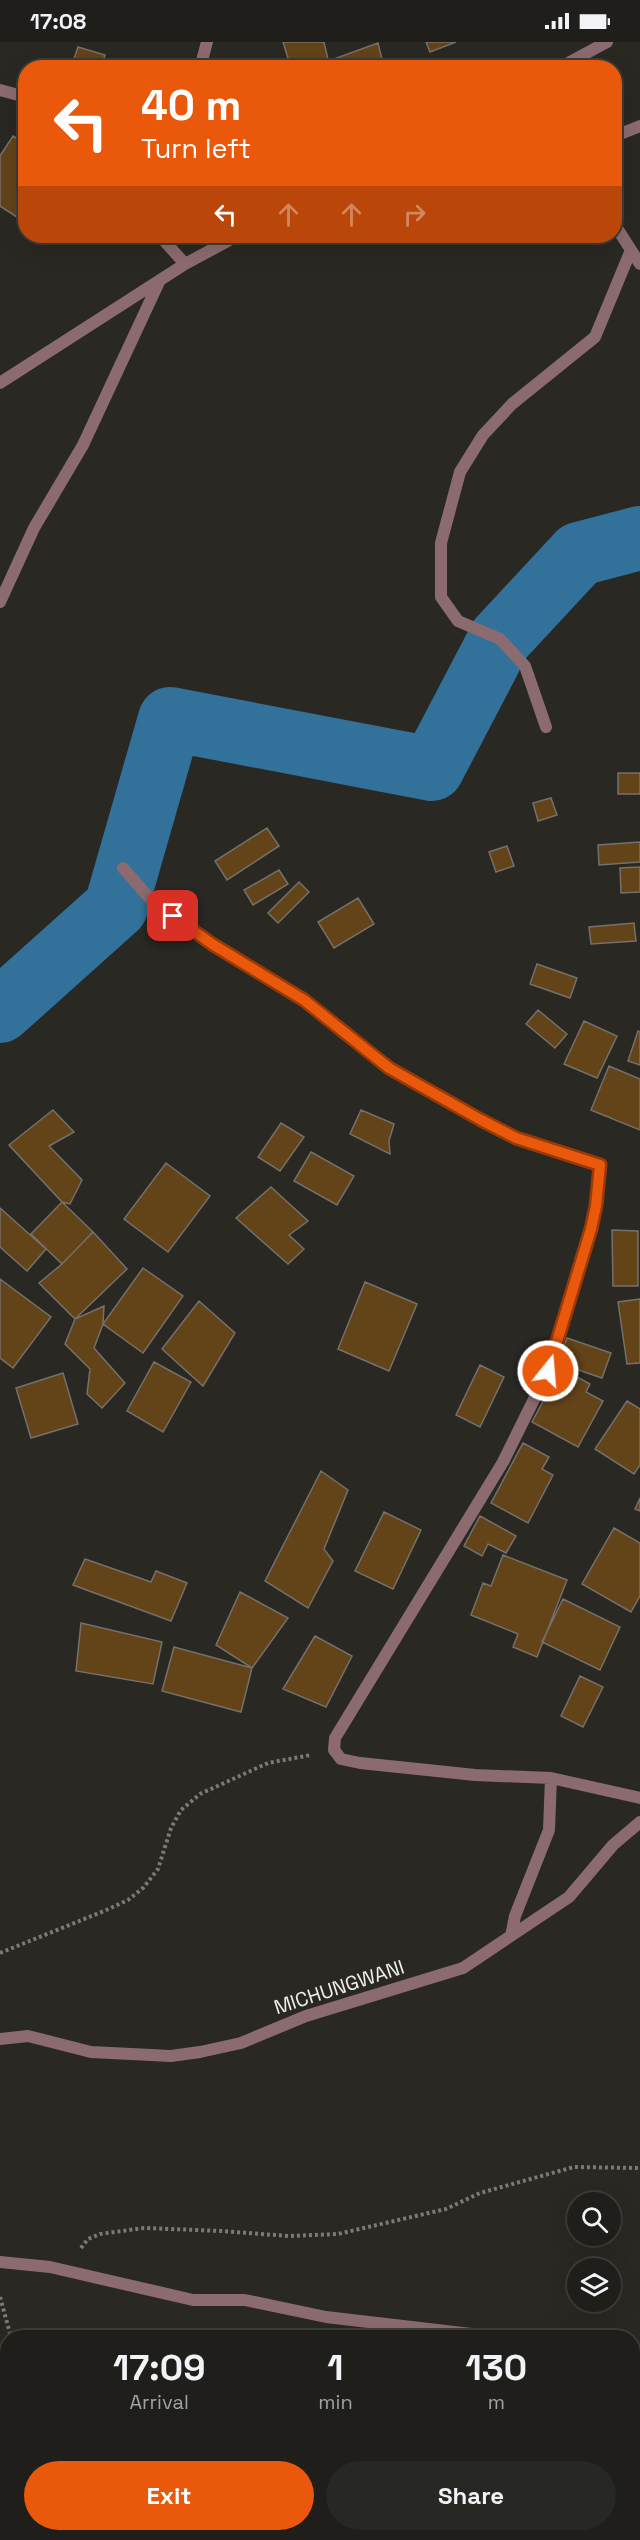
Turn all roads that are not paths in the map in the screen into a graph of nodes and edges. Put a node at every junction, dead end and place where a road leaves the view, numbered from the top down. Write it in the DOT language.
graph roads {
  1 [pos="207,42"];
  2 [pos="607,42"];
  3 [pos="202,60"];
  4 [pos="574,60"];
  5 [pos="0,90"];
  6 [pos="18,95"];
  7 [pos="640,126"];
  8 [pos="622,132"];
  9 [pos="622,236"];
  10 [pos="166,243"];
  11 [pos="224,243"];
  12 [pos="631,250"];
  13 [pos="185,264"];
  14 [pos="640,264"];
  15 [pos="159,282"];
  16 [pos="0,383"];
  17 [pos="0,602"];
  18 [pos="546,728"];
  19 [pos="123,868"];
  20 [pos="551,1778"];
  21 [pos="640,1798"];
  22 [pos="640,1822"];
  23 [pos="511,1936"];
  24 [pos="0,2039"];
  25 [pos="0,2262"];
  26 [pos="437,2330"];
  1 -- 3 [label="street"];
  2 -- 4 [label="street"];
  5 -- 6 [label="street"];
  7 -- 8 [label="street"];
  9 -- 12 [label="street"];
  10 -- 13 [label="street"];
  11 -- 13 [label="street"];
  12 -- 14 [label="street"];
  12 -- 18 [label="street"];
  13 -- 15 [label="street"];
  15 -- 16 [label="street"];
  15 -- 17 [label="street"];
  19 -- 20 [label="street"];
  20 -- 21 [label="street"];
  20 -- 23 [label="street"];
  22 -- 23 [label="street, MICHUNGWANI"];
  23 -- 24 [label="street, MICHUNGWANI"];
  25 -- 26 [label="street"];
}
